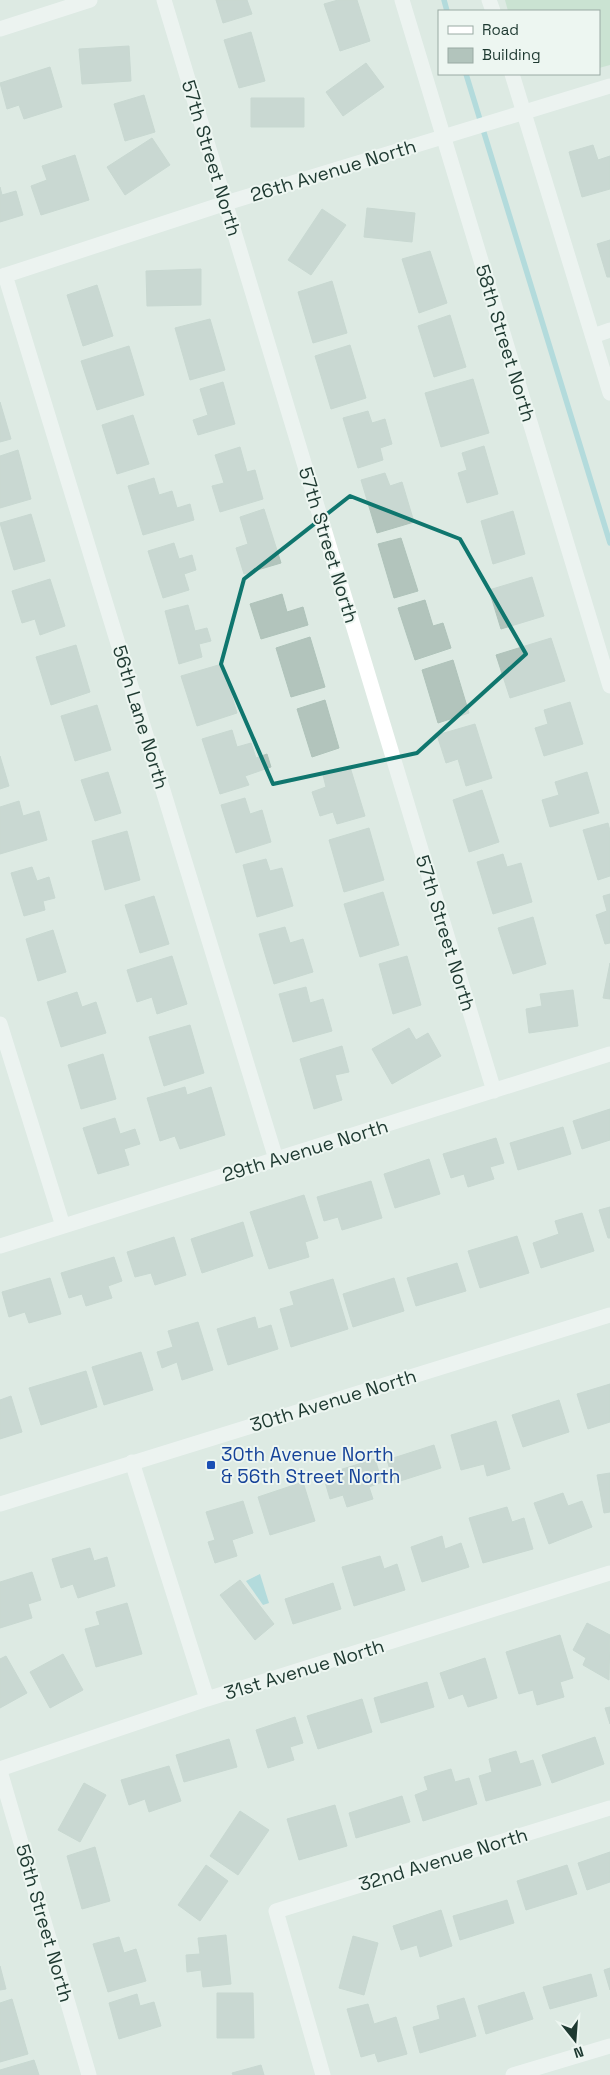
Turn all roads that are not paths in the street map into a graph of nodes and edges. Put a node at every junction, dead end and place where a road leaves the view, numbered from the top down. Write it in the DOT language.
graph roads {
  1 [pos="90,0"];
  2 [pos="164,0"];
  3 [pos="402,0"];
  4 [pos="0,29"];
  5 [pos="512,75"];
  6 [pos="610,86"];
  7 [pos="517,114"];
  8 [pos="448,135"];
  9 [pos="226,203"];
  10 [pos="3,276"];
  11 [pos="610,330"];
  12 [pos="593,336"];
  13 [pos="610,393"];
  14 [pos="610,686"];
  15 [pos="0,1024"];
  16 [pos="610,1054"];
  17 [pos="494,1091"];
  18 [pos="276,1159"];
  19 [pos="63,1226"];
  20 [pos="0,1246"];
  21 [pos="610,1315"];
  22 [pos="132,1462"];
  23 [pos="0,1504"];
  24 [pos="610,1573"];
  25 [pos="207,1699"];
  26 [pos="0,1770"];
  27 [pos="610,1808"];
  28 [pos="610,2046"];
  29 [pos="556,2069"];
  30 [pos="89,2075"];
  31 [pos="324,2075"];
  32 [pos="513,2075"];
  1 -- 4 [label="street"];
  2 -- 9 [label="street, 57th Street North"];
  3 -- 8 [label="street, 58th Street North"];
  5 -- 7 [label="street"];
  6 -- 7 [label="street, 26th Avenue North"];
  7 -- 8 [label="street, 26th Avenue North"];
  7 -- 12 [label="street"];
  8 -- 9 [label="street, 26th Avenue North"];
  8 -- 14 [label="street, 58th Street North"];
  9 -- 10 [label="street, 26th Avenue North"];
  9 -- 17 [label="street, 57th Street North"];
  10 -- 18 [label="street, 56th Lane North"];
  11 -- 12 [label="street"];
  12 -- 13 [label="street"];
  15 -- 19 [label="street"];
  16 -- 17 [label="street, 29th Avenue North"];
  17 -- 18 [label="street, 29th Avenue North"];
  18 -- 19 [label="street, 29th Avenue North"];
  19 -- 20 [label="street, 29th Avenue North"];
  21 -- 22 [label="street, 30th Avenue North"];
  22 -- 23 [label="street, 30th Avenue North"];
  22 -- 25 [label="street"];
  24 -- 25 [label="street, 31st Avenue North"];
  25 -- 26 [label="street, 31st Avenue North"];
  26 -- 30 [label="street, 56th Street North"];
  27 -- 31 [label="street, 32nd Avenue North"];
  28 -- 29 [label="street"];
  29 -- 32 [label="street"];
}
